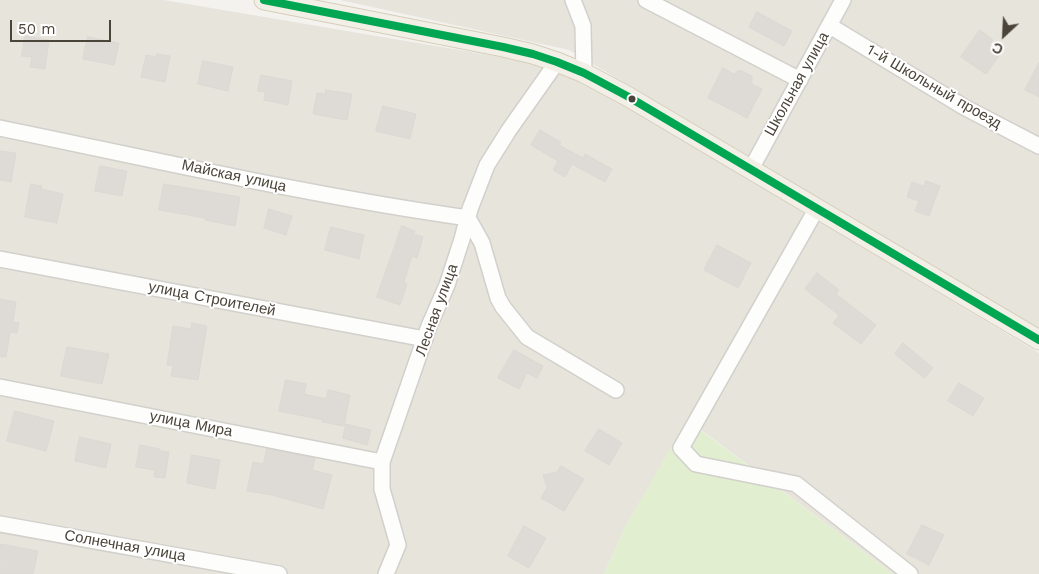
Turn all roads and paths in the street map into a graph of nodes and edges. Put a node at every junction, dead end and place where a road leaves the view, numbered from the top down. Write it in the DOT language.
graph roads {
  1 [pos="264,0"];
  2 [pos="573,0"];
  3 [pos="646,0"];
  4 [pos="843,0"];
  5 [pos="283,2"];
  6 [pos="830,26"];
  7 [pos="557,62"];
  8 [pos="584,73"];
  9 [pos="800,80"];
  10 [pos="0,128"];
  11 [pos="1039,146"];
  12 [pos="751,169"];
  13 [pos="817,208"];
  14 [pos="468,218"];
  15 [pos="0,259"];
  16 [pos="425,339"];
  17 [pos="1039,340"];
  18 [pos="0,387"];
  19 [pos="616,390"];
  20 [pos="382,462"];
  21 [pos="0,524"];
  22 [pos="279,574"];
  23 [pos="386,574"];
  24 [pos="910,574"];
  1 -- 5 [label="main road"];
  2 -- 8 [label="street"];
  3 -- 9 [label="street"];
  4 -- 6 [label="street, Школьная улица"];
  5 -- 7 [label="main road"];
  6 -- 9 [label="street, Школьная улица"];
  6 -- 11 [label="street, 1-й Школьный проезд"];
  7 -- 8 [label="main road"];
  7 -- 14 [label="street, Лесная улица"];
  8 -- 12 [label="main road"];
  9 -- 12 [label="street, Школьная улица"];
  10 -- 14 [label="street, Майская улица"];
  12 -- 13 [label="main road"];
  13 -- 17 [label="main road"];
  13 -- 24 [label="street"];
  14 -- 16 [label="street, Лесная улица"];
  14 -- 19 [label="street"];
  15 -- 16 [label="street, улица Строителей"];
  16 -- 20 [label="street, Лесная улица"];
  18 -- 20 [label="street, улица Мира"];
  20 -- 23 [label="street, Лесная улица"];
  21 -- 22 [label="street, Солнечная улица"];
}
